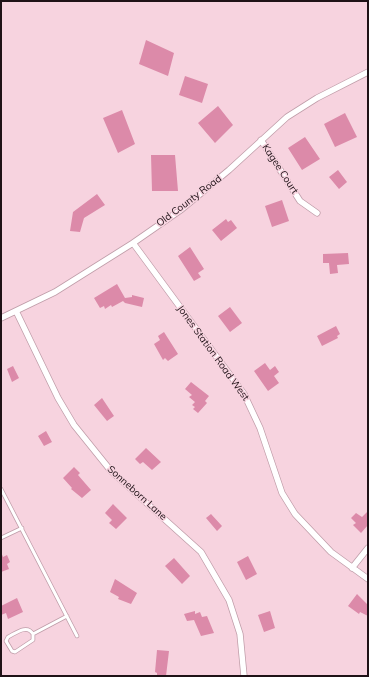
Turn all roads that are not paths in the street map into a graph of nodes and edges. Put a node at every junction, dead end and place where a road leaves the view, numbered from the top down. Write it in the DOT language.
graph roads {
  1 [pos="368,72"];
  2 [pos="261,140"];
  3 [pos="317,214"];
  4 [pos="133,243"];
  5 [pos="16,311"];
  6 [pos="1,318"];
  7 [pos="1,489"];
  8 [pos="22,528"];
  9 [pos="1,538"];
  10 [pos="368,548"];
  11 [pos="352,568"];
  12 [pos="368,579"];
  13 [pos="67,616"];
  14 [pos="33,634"];
  15 [pos="77,636"];
  16 [pos="244,676"];
  1 -- 2 [label="street, Old County Road"];
  2 -- 3 [label="street, Kagee Court"];
  2 -- 4 [label="street, Old County Road"];
  4 -- 5 [label="street, Old County Road"];
  4 -- 11 [label="street, Jones Station Road West"];
  5 -- 6 [label="street, Old County Road"];
  5 -- 16 [label="street, Sonneborn Lane"];
  7 -- 8 [label="lane"];
  8 -- 9 [label="lane"];
  8 -- 13 [label="lane"];
  10 -- 11 [label="street"];
  11 -- 12 [label="street, Jones Station Road West"];
  13 -- 14 [label="lane"];
  13 -- 15 [label="lane"];
  14 -- 14 [label="lane"];
}
